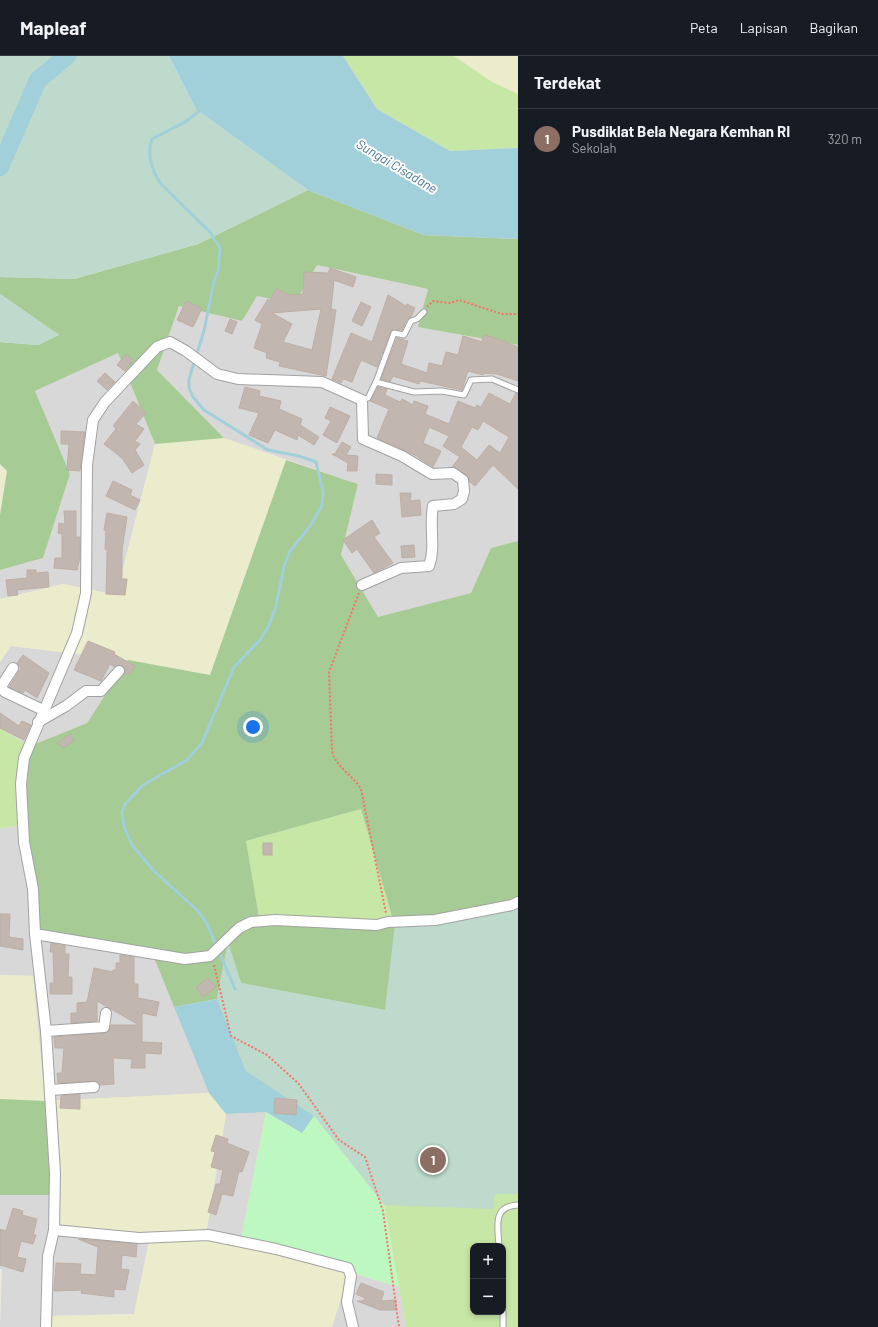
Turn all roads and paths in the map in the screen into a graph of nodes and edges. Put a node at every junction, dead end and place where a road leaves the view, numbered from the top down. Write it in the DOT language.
graph roads {
  1 [pos="424,312"];
  2 [pos="518,314"];
  3 [pos="376,382"];
  4 [pos="518,390"];
  5 [pos="362,400"];
  6 [pos="362,585"];
  7 [pos="13,668"];
  8 [pos="119,671"];
  9 [pos="43,710"];
  10 [pos="38,722"];
  11 [pos="518,902"];
  12 [pos="388,922"];
  13 [pos="35,934"];
  14 [pos="210,956"];
  15 [pos="106,1013"];
  16 [pos="46,1032"];
  17 [pos="94,1087"];
  18 [pos="50,1090"];
  19 [pos="518,1205"];
  20 [pos="54,1230"];
  21 [pos="499,1243"];
  22 [pos="503,1315"];
  23 [pos="46,1327"];
  24 [pos="354,1327"];
  25 [pos="399,1327"];
  26 [pos="504,1327"];
  1 -- 2 [label="path"];
  1 -- 3 [label="lane"];
  3 -- 4 [label="lane"];
  3 -- 5 [label="lane"];
  5 -- 6 [label="street"];
  5 -- 9 [label="street"];
  6 -- 12 [label="path"];
  7 -- 9 [label="street"];
  8 -- 10 [label="street"];
  9 -- 10 [label="street"];
  10 -- 13 [label="street"];
  11 -- 12 [label="street"];
  12 -- 14 [label="street"];
  13 -- 14 [label="street"];
  13 -- 16 [label="street"];
  14 -- 25 [label="path"];
  15 -- 16 [label="street"];
  16 -- 18 [label="street"];
  17 -- 18 [label="street"];
  18 -- 20 [label="street"];
  19 -- 21 [label="lane"];
  20 -- 23 [label="street"];
  20 -- 24 [label="street"];
  22 -- 26 [label="lane"];
}
